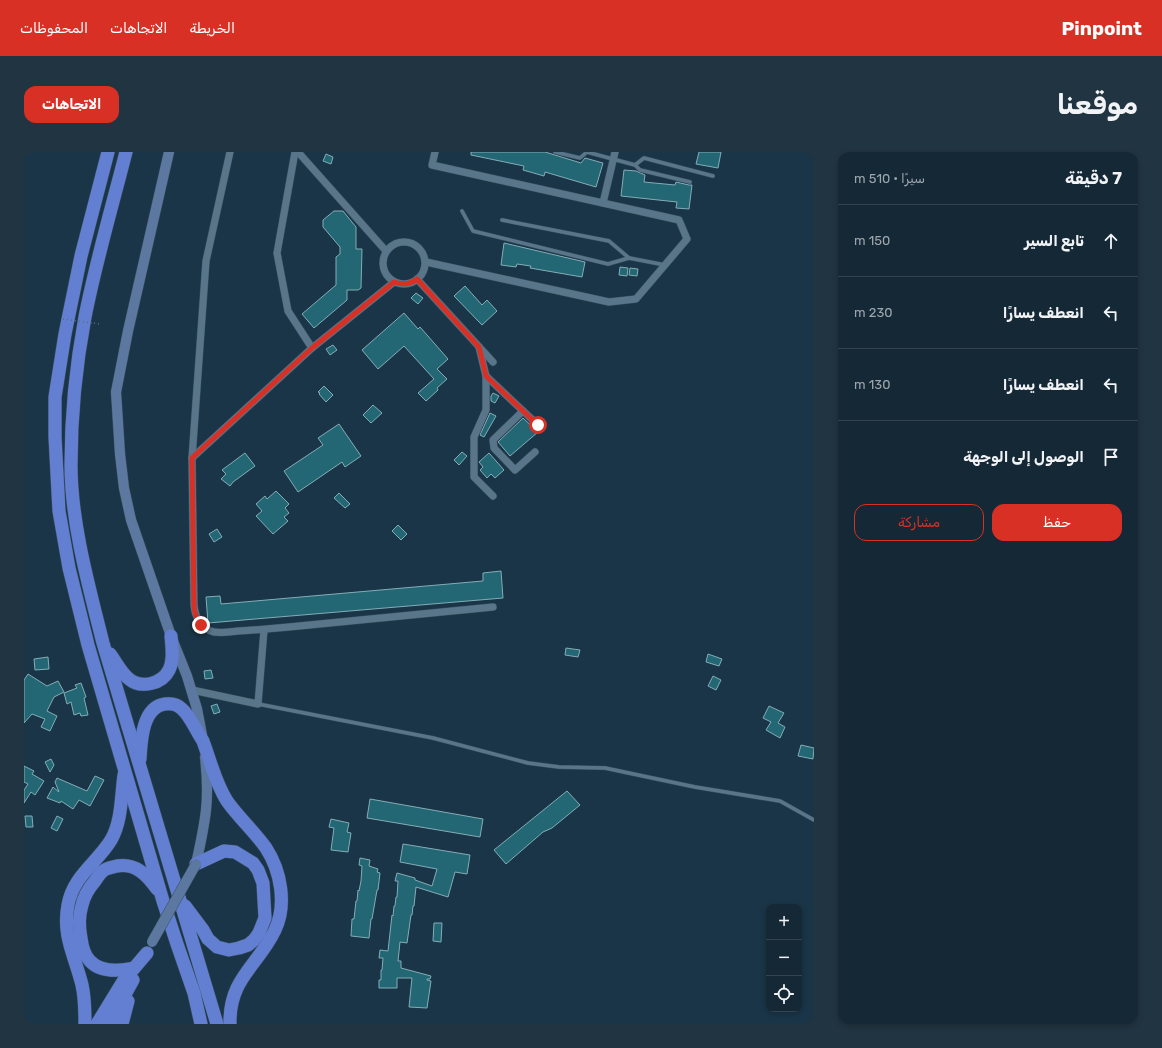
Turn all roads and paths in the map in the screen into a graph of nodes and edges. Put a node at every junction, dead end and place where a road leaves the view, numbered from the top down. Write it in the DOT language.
graph roads {
  1 [pos="108,152"];
  2 [pos="126,152"];
  3 [pos="169,152"];
  4 [pos="230,152"];
  5 [pos="296,152"];
  6 [pos="435,152"];
  7 [pos="555,152"];
  8 [pos="587,152"];
  9 [pos="614,155"];
  10 [pos="636,165"];
  11 [pos="712,176"];
  12 [pos="690,182"];
  13 [pos="603,203"];
  14 [pos="462,211"];
  15 [pos="502,220"];
  16 [pos="386,251"];
  17 [pos="628,258"];
  18 [pos="426,262"];
  19 [pos="665,265"];
  20 [pos="417,279"];
  21 [pos="394,282"];
  22 [pos="63,319"];
  23 [pos="100,324"];
  24 [pos="479,347"];
  25 [pos="312,348"];
  26 [pos="493,362"];
  27 [pos="486,376"];
  28 [pos="523,411"];
  29 [pos="538,425"];
  30 [pos="535,452"];
  31 [pos="192,458"];
  32 [pos="493,496"];
  33 [pos="493,607"];
  34 [pos="264,630"];
  35 [pos="171,636"];
  36 [pos="103,644"];
  37 [pos="192,690"];
  38 [pos="258,704"];
  39 [pos="203,743"];
  40 [pos="139,767"];
  41 [pos="125,769"];
  42 [pos="814,820"];
  43 [pos="196,864"];
  44 [pos="180,899"];
  45 [pos="164,901"];
  46 [pos="150,948"];
  47 [pos="134,968"];
  48 [pos="194,993"];
  49 [pos="85,1024"];
  50 [pos="97,1024"];
  51 [pos="109,1024"];
  52 [pos="122,1024"];
  53 [pos="191,1024"];
  54 [pos="200,1024"];
  55 [pos="217,1024"];
  56 [pos="230,1024"];
  1 -- 41 [label="highway"];
  2 -- 36 [label="highway"];
  3 -- 35 [label="main road"];
  4 -- 31 [label="street"];
  5 -- 16 [label="street"];
  5 -- 25 [label="street"];
  6 -- 13 [label="street"];
  7 -- 8 [label="lane"];
  8 -- 9 [label="lane"];
  9 -- 10 [label="lane"];
  9 -- 13 [label="street"];
  10 -- 11 [label="lane"];
  10 -- 12 [label="lane"];
  13 -- 19 [label="street"];
  14 -- 17 [label="lane"];
  15 -- 17 [label="lane"];
  16 -- 18 [label="street"];
  16 -- 21 [label="street"];
  17 -- 19 [label="lane"];
  18 -- 19 [label="street"];
  18 -- 20 [label="street"];
  20 -- 21 [label="street"];
  20 -- 24 [label="street"];
  21 -- 25 [label="street"];
  22 -- 23 [label="path, bridge"];
  24 -- 26 [label="street"];
  24 -- 27 [label="street"];
  25 -- 31 [label="street"];
  27 -- 28 [label="street"];
  27 -- 32 [label="street"];
  28 -- 29 [label="street"];
  28 -- 30 [label="street"];
  31 -- 34 [label="street"];
  33 -- 34 [label="street"];
  34 -- 38 [label="street"];
  35 -- 36 [label="highway"];
  35 -- 37 [label="main road"];
  36 -- 40 [label="highway"];
  37 -- 38 [label="street"];
  37 -- 39 [label="main road"];
  38 -- 42 [label="lane"];
  39 -- 40 [label="highway"];
  39 -- 43 [label="main road"];
  39 -- 56 [label="highway"];
  40 -- 44 [label="highway"];
  41 -- 45 [label="highway"];
  41 -- 49 [label="highway"];
  43 -- 44 [label="highway"];
  43 -- 46 [label="main road, bridge"];
  44 -- 55 [label="highway"];
  45 -- 47 [label="highway"];
  45 -- 48 [label="highway"];
  46 -- 47 [label="highway"];
  46 -- 51 [label="highway"];
  46 -- 52 [label="highway"];
  47 -- 50 [label="highway"];
  48 -- 53 [label="highway"];
  48 -- 54 [label="highway"];
}
